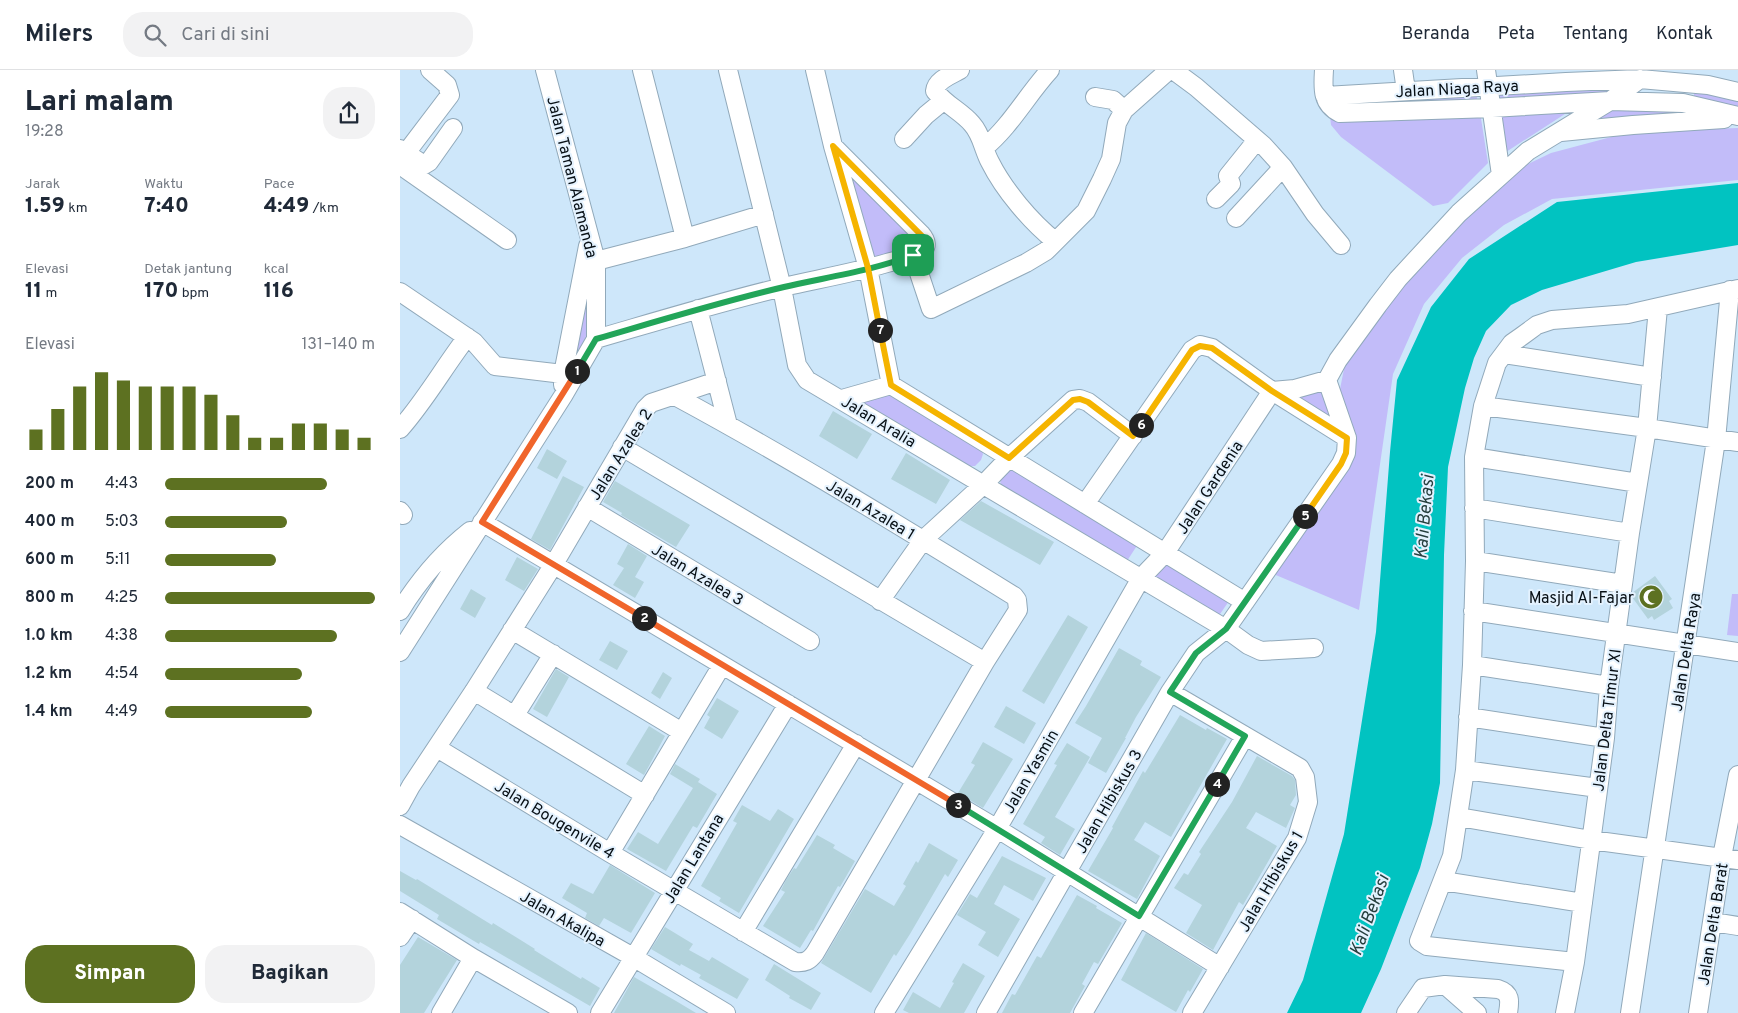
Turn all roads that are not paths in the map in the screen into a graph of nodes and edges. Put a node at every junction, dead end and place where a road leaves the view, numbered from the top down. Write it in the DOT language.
graph roads {
  1 [pos="430,70"];
  2 [pos="545,70"];
  3 [pos="642,70"];
  4 [pos="728,70"];
  5 [pos="815,70"];
  6 [pos="960,70"];
  7 [pos="1050,70"];
  8 [pos="1171,70"];
  9 [pos="1324,70"];
  10 [pos="1403,70"];
  11 [pos="1566,76"];
  12 [pos="1648,76"];
  13 [pos="1678,76"];
  14 [pos="1487,78"];
  15 [pos="1406,91"];
  16 [pos="1738,92"];
  17 [pos="1324,96"];
  18 [pos="1095,97"];
  19 [pos="943,101"];
  20 [pos="1610,101"];
  21 [pos="1654,101"];
  22 [pos="1683,103"];
  23 [pos="1492,108"];
  24 [pos="1124,110"];
  25 [pos="1738,117"];
  26 [pos="1685,121"];
  27 [pos="453,128"];
  28 [pos="1556,133"];
  29 [pos="904,139"];
  30 [pos="1258,140"];
  31 [pos="833,146"];
  32 [pos="984,148"];
  33 [pos="402,156"];
  34 [pos="1283,167"];
  35 [pos="1501,175"];
  36 [pos="1216,199"];
  37 [pos="764,214"];
  38 [pos="1236,218"];
  39 [pos="590,235"];
  40 [pos="685,238"];
  41 [pos="507,240"];
  42 [pos="1055,241"];
  43 [pos="1340,245"];
  44 [pos="913,255"];
  45 [pos="596,260"];
  46 [pos="868,268"];
  47 [pos="782,288"];
  48 [pos="1734,290"];
  49 [pos="402,297"];
  50 [pos="1658,308"];
  51 [pos="698,309"];
  52 [pos="467,337"];
  53 [pos="596,339"];
  54 [pos="1504,354"];
  55 [pos="563,374"];
  56 [pos="1652,377"];
  57 [pos="1327,380"];
  58 [pos="717,381"];
  59 [pos="891,385"];
  60 [pos="1272,391"];
  61 [pos="563,396"];
  62 [pos="675,396"];
  63 [pos="842,399"];
  64 [pos="1483,406"];
  65 [pos="728,425"];
  66 [pos="1647,428"];
  67 [pos="400,429"];
  68 [pos="1133,436"];
  69 [pos="1347,438"];
  70 [pos="1716,440"];
  71 [pos="1738,442"];
  72 [pos="622,447"];
  73 [pos="1474,457"];
  74 [pos="1009,458"];
  75 [pos="1638,483"];
  76 [pos="984,484"];
  77 [pos="1085,504"];
  78 [pos="587,506"];
  79 [pos="1474,508"];
  80 [pos="482,522"];
  81 [pos="1630,533"];
  82 [pos="923,540"];
  83 [pos="1165,553"];
  84 [pos="1475,561"];
  85 [pos="554,564"];
  86 [pos="1141,578"];
  87 [pos="1623,584"];
  88 [pos="880,601"];
  89 [pos="1245,602"];
  90 [pos="400,611"];
  91 [pos="1473,611"];
  92 [pos="1226,629"];
  93 [pos="512,630"];
  94 [pos="1616,634"];
  95 [pos="810,641"];
  96 [pos="1686,644"];
  97 [pos="1314,648"];
  98 [pos="400,652"];
  99 [pos="1738,652"];
  100 [pos="553,654"];
  101 [pos="985,662"];
  102 [pos="722,665"];
  103 [pos="1472,665"];
  104 [pos="1609,686"];
  105 [pos="474,691"];
  106 [pos="1170,692"];
  107 [pos="788,704"];
  108 [pos="516,715"];
  109 [pos="1468,718"];
  110 [pos="682,732"];
  111 [pos="1245,736"];
  112 [pos="1605,738"];
  113 [pos="856,744"];
  114 [pos="437,748"];
  115 [pos="1465,770"];
  116 [pos="1738,778"];
  117 [pos="917,781"];
  118 [pos="1598,788"];
  119 [pos="645,795"];
  120 [pos="400,806"];
  121 [pos="1458,817"];
  122 [pos="400,825"];
  123 [pos="997,829"];
  124 [pos="1591,840"];
  125 [pos="1655,848"];
  126 [pos="610,853"];
  127 [pos="1730,858"];
  128 [pos="1068,872"];
  129 [pos="1444,881"];
  130 [pos="674,890"];
  131 [pos="1583,903"];
  132 [pos="1139,916"];
  133 [pos="1712,922"];
  134 [pos="403,926"];
  135 [pos="1738,926"];
  136 [pos="743,932"];
  137 [pos="633,957"];
  138 [pos="473,958"];
  139 [pos="1575,962"];
  140 [pos="1220,967"];
  141 [pos="1445,985"];
  142 [pos="441,1013"];
  143 [pos="568,1013"];
  144 [pos="600,1013"];
  145 [pos="726,1013"];
  146 [pos="884,1013"];
  147 [pos="986,1013"];
  148 [pos="1083,1013"];
  149 [pos="1192,1013"];
  150 [pos="1406,1013"];
  151 [pos="1477,1013"];
  152 [pos="1508,1013"];
  153 [pos="1566,1013"];
  154 [pos="1630,1013"];
  155 [pos="1698,1013"];
  1 -- 33 [label="street"];
  2 -- 39 [label="street, Jalan Taman Alamanda"];
  3 -- 40 [label="street"];
  4 -- 37 [label="street, Jalan Aralia"];
  5 -- 31 [label="street"];
  6 -- 19 [label="street"];
  7 -- 32 [label="street"];
  8 -- 24 [label="street"];
  8 -- 30 [label="street"];
  9 -- 17 [label="street"];
  10 -- 15 [label="street"];
  11 -- 12 [label="street, Jalan Niaga Raya"];
  11 -- 14 [label="street, Jalan Niaga Raya"];
  12 -- 13 [label="street, Jalan Niaga Raya"];
  12 -- 20 [label="street"];
  12 -- 21 [label="street"];
  13 -- 16 [label="street, Jalan Niaga Raya"];
  13 -- 22 [label="street"];
  14 -- 15 [label="street, Jalan Niaga Raya"];
  14 -- 23 [label="street"];
  15 -- 17 [label="street, Jalan Niaga Raya"];
  17 -- 23 [label="street"];
  18 -- 24 [label="street"];
  19 -- 29 [label="street"];
  19 -- 32 [label="street"];
  20 -- 21 [label="street"];
  20 -- 23 [label="street"];
  20 -- 28 [label="street"];
  21 -- 22 [label="street"];
  22 -- 25 [label="street"];
  22 -- 26 [label="street"];
  23 -- 35 [label="street"];
  24 -- 42 [label="street"];
  25 -- 26 [label="street"];
  26 -- 28 [label="street"];
  27 -- 33 [label="street"];
  28 -- 35 [label="street"];
  30 -- 34 [label="street"];
  30 -- 36 [label="street"];
  31 -- 44 [label="street"];
  31 -- 46 [label="street"];
  32 -- 42 [label="street"];
  33 -- 41 [label="street"];
  34 -- 38 [label="street"];
  34 -- 43 [label="street"];
  35 -- 57 [label="street"];
  37 -- 40 [label="street"];
  37 -- 47 [label="street, Jalan Aralia"];
  39 -- 45 [label="street, Jalan Taman Alamanda"];
  39 -- 55 [label="street"];
  40 -- 45 [label="street"];
  42 -- 44 [label="street"];
  44 -- 46 [label="street"];
  45 -- 53 [label="street, Jalan Taman Alamanda"];
  46 -- 47 [label="street"];
  46 -- 59 [label="street"];
  47 -- 51 [label="street"];
  47 -- 63 [label="street, Jalan Aralia"];
  48 -- 50 [label="street"];
  48 -- 70 [label="street, Jalan Delta Raya"];
  49 -- 52 [label="street"];
  50 -- 54 [label="street"];
  50 -- 56 [label="street, Jalan Delta Timur XI"];
  51 -- 53 [label="street"];
  51 -- 58 [label="street"];
  52 -- 55 [label="street"];
  52 -- 67 [label="street"];
  53 -- 61 [label="street"];
  54 -- 56 [label="street"];
  54 -- 64 [label="street"];
  55 -- 61 [label="street"];
  56 -- 66 [label="street, Jalan Delta Timur XI"];
  57 -- 60 [label="street"];
  57 -- 69 [label="street"];
  58 -- 62 [label="street, Jalan Azalea 2"];
  58 -- 65 [label="street"];
  59 -- 63 [label="street"];
  59 -- 74 [label="street"];
  60 -- 68 [label="street"];
  60 -- 69 [label="street"];
  60 -- 83 [label="street, Jalan Gardenia"];
  61 -- 80 [label="street"];
  62 -- 65 [label="street, Jalan Azalea 1"];
  62 -- 72 [label="street, Jalan Azalea 2"];
  63 -- 76 [label="street, Jalan Aralia"];
  64 -- 66 [label="street"];
  64 -- 73 [label="street"];
  65 -- 82 [label="street, Jalan Azalea 1"];
  66 -- 70 [label="street"];
  66 -- 75 [label="street, Jalan Delta Timur XI"];
  68 -- 74 [label="street"];
  68 -- 77 [label="street"];
  69 -- 89 [label="street, Jalan Hibiskus 3"];
  70 -- 71 [label="street"];
  70 -- 96 [label="street, Jalan Delta Raya"];
  72 -- 78 [label="street, Jalan Azalea 2"];
  72 -- 88 [label="street"];
  73 -- 75 [label="street"];
  73 -- 79 [label="street"];
  74 -- 76 [label="street"];
  74 -- 77 [label="street"];
  75 -- 81 [label="street, Jalan Delta Timur XI"];
  76 -- 82 [label="street"];
  76 -- 86 [label="street, Jalan Aralia"];
  77 -- 83 [label="street"];
  78 -- 85 [label="street, Jalan Azalea 2"];
  78 -- 95 [label="street, Jalan Azalea 3"];
  79 -- 81 [label="street"];
  79 -- 84 [label="street"];
  80 -- 85 [label="street"];
  80 -- 90 [label="street"];
  80 -- 98 [label="street"];
  81 -- 87 [label="street, Jalan Delta Timur XI"];
  82 -- 88 [label="street"];
  82 -- 101 [label="street, Jalan Azalea 1"];
  83 -- 86 [label="street, Jalan Gardenia"];
  83 -- 89 [label="street"];
  84 -- 87 [label="street"];
  84 -- 91 [label="street"];
  85 -- 93 [label="street, Jalan Azalea 2"];
  85 -- 102 [label="street"];
  86 -- 92 [label="street, Jalan Aralia"];
  86 -- 123 [label="street, Jalan Yasmin"];
  87 -- 94 [label="street, Jalan Delta Timur XI"];
  88 -- 101 [label="street"];
  89 -- 92 [label="street, Jalan Hibiskus 3"];
  91 -- 94 [label="street"];
  91 -- 103 [label="street"];
  92 -- 97 [label="street, Jalan Aralia"];
  92 -- 106 [label="street, Jalan Hibiskus 3"];
  93 -- 100 [label="street"];
  93 -- 105 [label="street, Jalan Azalea 2"];
  94 -- 96 [label="street"];
  94 -- 104 [label="street, Jalan Delta Timur XI"];
  96 -- 99 [label="street"];
  96 -- 125 [label="street, Jalan Delta Raya"];
  100 -- 108 [label="street"];
  100 -- 110 [label="street"];
  101 -- 117 [label="street"];
  102 -- 107 [label="street"];
  102 -- 110 [label="street"];
  103 -- 104 [label="street"];
  103 -- 109 [label="street"];
  104 -- 112 [label="street, Jalan Delta Timur XI"];
  105 -- 108 [label="street"];
  105 -- 114 [label="street, Jalan Azalea 2"];
  106 -- 111 [label="street, Jalan Hibiskus 1"];
  106 -- 128 [label="street, Jalan Hibiskus 3"];
  107 -- 113 [label="street"];
  107 -- 130 [label="street, Jalan Lantana"];
  108 -- 119 [label="street"];
  109 -- 112 [label="street"];
  109 -- 115 [label="street"];
  110 -- 119 [label="street"];
  111 -- 132 [label="street"];
  111 -- 140 [label="street, Jalan Hibiskus 1"];
  112 -- 118 [label="street, Jalan Delta Timur XI"];
  113 -- 117 [label="street"];
  113 -- 136 [label="street"];
  114 -- 120 [label="street, Jalan Azalea 2"];
  114 -- 126 [label="street, Jalan Bougenvile 4"];
  115 -- 118 [label="street"];
  115 -- 121 [label="street"];
  116 -- 127 [label="street, Jalan Delta Barat"];
  117 -- 123 [label="street"];
  117 -- 136 [label="street, Jalan Bougenvile 4"];
  118 -- 124 [label="street, Jalan Delta Timur XI"];
  119 -- 126 [label="street"];
  121 -- 124 [label="street"];
  121 -- 129 [label="street"];
  122 -- 137 [label="street, Jalan Akalipa"];
  123 -- 128 [label="street"];
  123 -- 146 [label="street, Jalan Yasmin"];
  124 -- 125 [label="street"];
  124 -- 131 [label="street, Jalan Delta Timur XI"];
  125 -- 127 [label="street"];
  125 -- 154 [label="street, Jalan Delta Raya"];
  126 -- 130 [label="street, Jalan Bougenvile 4"];
  127 -- 133 [label="street, Jalan Delta Barat"];
  128 -- 132 [label="street"];
  128 -- 147 [label="street, Jalan Hibiskus 3"];
  129 -- 131 [label="street"];
  129 -- 139 [label="street"];
  130 -- 136 [label="street, Jalan Bougenvile 4"];
  130 -- 137 [label="street, Jalan Lantana"];
  131 -- 139 [label="street, Jalan Delta Timur XI"];
  132 -- 140 [label="street"];
  132 -- 148 [label="street"];
  133 -- 135 [label="street"];
  133 -- 155 [label="street, Jalan Delta Barat"];
  134 -- 138 [label="street"];
  137 -- 144 [label="street, Jalan Lantana"];
  137 -- 145 [label="street, Jalan Akalipa"];
  138 -- 142 [label="street"];
  138 -- 143 [label="street"];
  139 -- 153 [label="street, Jalan Delta Timur XI"];
  140 -- 149 [label="street, Jalan Hibiskus 1"];
  141 -- 150 [label="street"];
  141 -- 151 [label="street"];
  141 -- 152 [label="street"];
}
